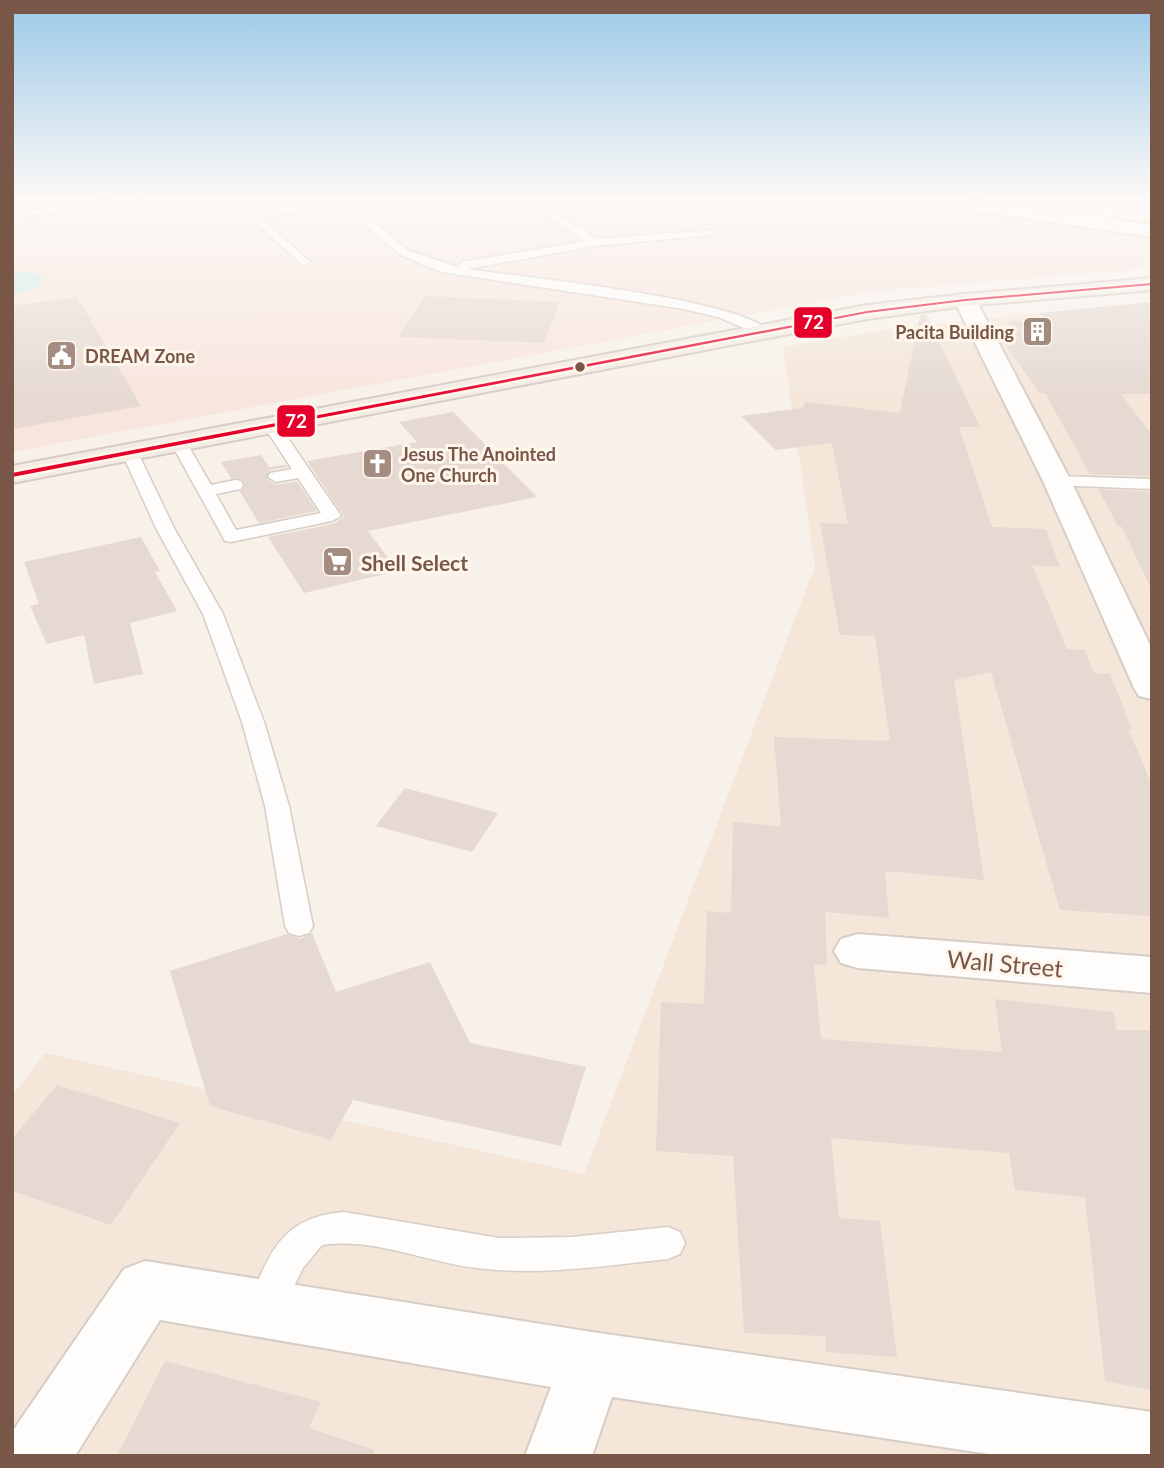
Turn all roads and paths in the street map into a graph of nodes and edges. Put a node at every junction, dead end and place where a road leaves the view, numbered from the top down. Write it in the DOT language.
graph roads {
  1 [pos="439,267"];
  2 [pos="459,267"];
  3 [pos="445,269"];
  4 [pos="1149,288"];
  5 [pos="965,300"];
  6 [pos="763,331"];
  7 [pos="271,425"];
  8 [pos="179,443"];
  9 [pos="130,453"];
  10 [pos="302,472"];
  11 [pos="12,475"];
  12 [pos="276,477"];
  13 [pos="1057,481"];
  14 [pos="1152,484"];
  15 [pos="235,485"];
  16 [pos="205,491"];
  17 [pos="1152,688"];
  18 [pos="299,926"];
  19 [pos="858,951"];
  20 [pos="1152,975"];
  21 [pos="668,1243"];
  22 [pos="264,1309"];
  23 [pos="592,1363"];
  24 [pos="1133,1447"];
  25 [pos="36,1456"];
  26 [pos="558,1456"];
  1 -- 3 [label="lane"];
  2 -- 3 [label="lane"];
  3 -- 6 [label="lane"];
  4 -- 5 [label="main road"];
  5 -- 6 [label="main road"];
  5 -- 13 [label="street"];
  6 -- 7 [label="main road"];
  7 -- 8 [label="main road"];
  7 -- 10 [label="lane"];
  8 -- 9 [label="main road"];
  8 -- 16 [label="lane"];
  9 -- 11 [label="main road"];
  9 -- 18 [label="lane"];
  10 -- 12 [label="lane"];
  10 -- 16 [label="lane"];
  13 -- 14 [label="lane"];
  13 -- 17 [label="street"];
  15 -- 16 [label="lane"];
  19 -- 20 [label="street, Wall Street"];
  21 -- 22 [label="lane"];
  22 -- 23 [label="street"];
  22 -- 25 [label="street"];
  23 -- 24 [label="street"];
  23 -- 26 [label="street"];
}
